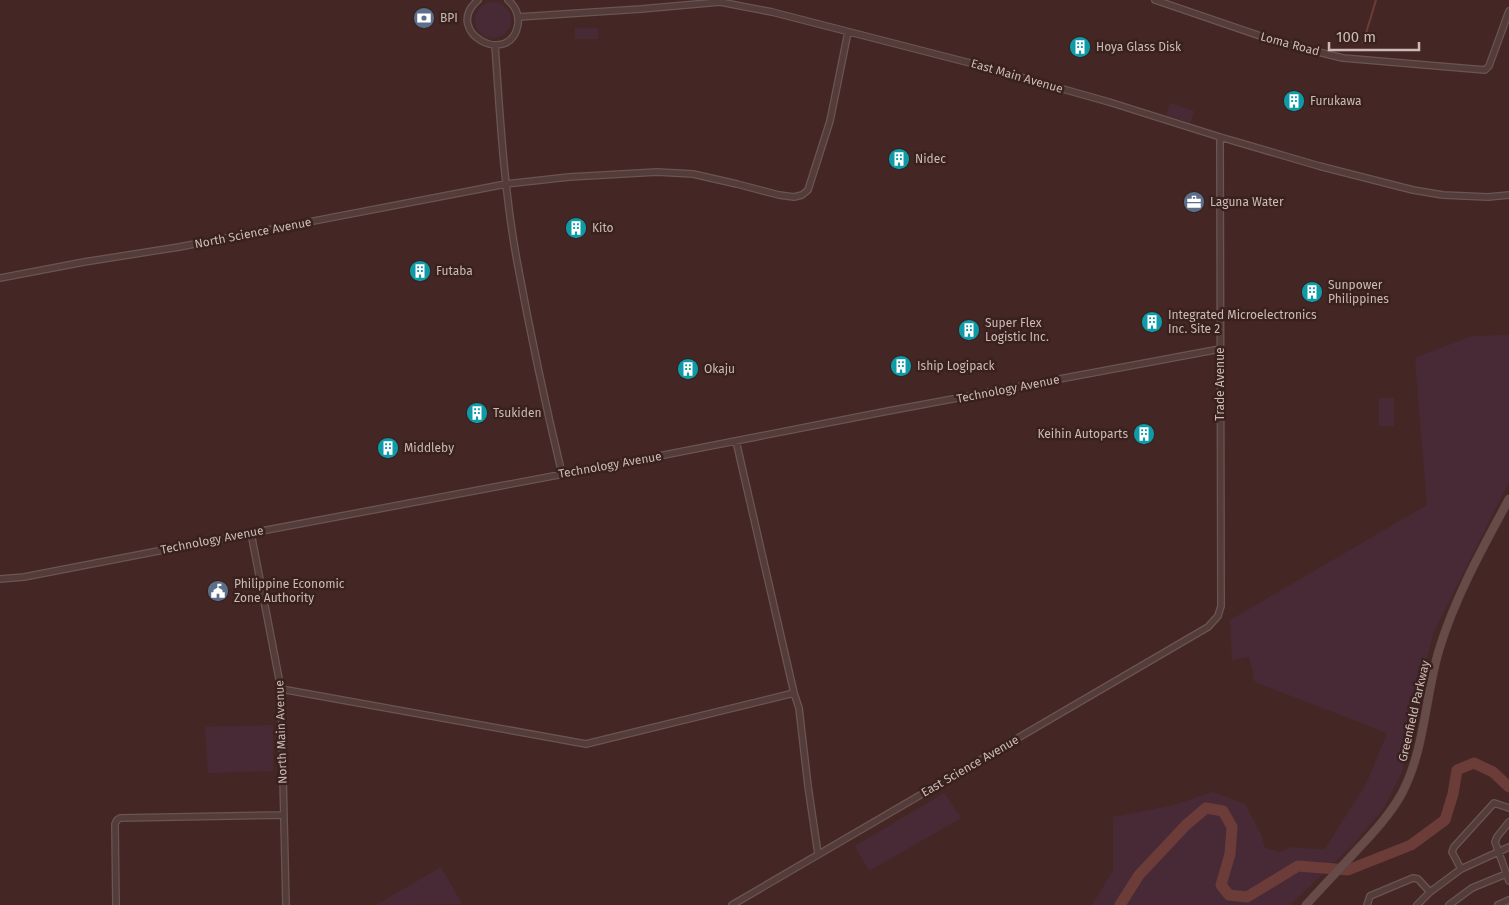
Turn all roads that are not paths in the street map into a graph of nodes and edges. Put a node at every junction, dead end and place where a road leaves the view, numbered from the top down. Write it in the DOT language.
graph roads {
  1 [pos="478,0"];
  2 [pos="508,0"];
  3 [pos="1155,0"];
  4 [pos="1509,11"];
  5 [pos="518,17"];
  6 [pos="848,32"];
  7 [pos="495,45"];
  8 [pos="1220,137"];
  9 [pos="506,184"];
  10 [pos="1509,195"];
  11 [pos="0,278"];
  12 [pos="1220,349"];
  13 [pos="736,441"];
  14 [pos="562,474"];
  15 [pos="1509,499"];
  16 [pos="251,533"];
  17 [pos="0,579"];
  18 [pos="1208,627"];
  19 [pos="281,689"];
  20 [pos="794,693"];
  21 [pos="1509,808"];
  22 [pos="284,815"];
  23 [pos="1509,822"];
  24 [pos="1509,847"];
  25 [pos="1498,852"];
  26 [pos="818,854"];
  27 [pos="1460,869"];
  28 [pos="1506,874"];
  29 [pos="1509,881"];
  30 [pos="1430,892"];
  31 [pos="1509,900"];
  32 [pos="116,905"];
  33 [pos="286,905"];
  34 [pos="732,905"];
  35 [pos="1306,905"];
  36 [pos="1367,905"];
  37 [pos="1417,905"];
  38 [pos="1449,905"];
  39 [pos="1498,905"];
  1 -- 7 [label="street"];
  2 -- 5 [label="street"];
  3 -- 4 [label="street, Loma Road"];
  5 -- 6 [label="street, East Main Avenue"];
  5 -- 7 [label="street"];
  6 -- 8 [label="street, East Main Avenue"];
  6 -- 9 [label="street, North Science Avenue"];
  7 -- 9 [label="street"];
  8 -- 10 [label="street, East Main Avenue"];
  8 -- 12 [label="street, Trade Avenue"];
  9 -- 11 [label="street, North Science Avenue"];
  9 -- 14 [label="street"];
  12 -- 13 [label="street, Technology Avenue"];
  12 -- 18 [label="street, Trade Avenue"];
  13 -- 14 [label="street, Technology Avenue"];
  13 -- 20 [label="street"];
  14 -- 16 [label="street, Technology Avenue"];
  15 -- 35 [label="main road, Greenfield Parkway"];
  16 -- 17 [label="street, Technology Avenue"];
  16 -- 19 [label="street, North Main Avenue"];
  18 -- 26 [label="street, East Science Avenue"];
  19 -- 20 [label="street"];
  19 -- 22 [label="street, North Main Avenue"];
  20 -- 26 [label="street"];
  21 -- 27 [label="street"];
  22 -- 32 [label="street"];
  22 -- 33 [label="street, North Main Avenue"];
  23 -- 25 [label="street"];
  24 -- 25 [label="street"];
  25 -- 27 [label="street"];
  25 -- 28 [label="street"];
  26 -- 34 [label="street, East Science Avenue"];
  27 -- 30 [label="street"];
  28 -- 29 [label="street"];
  28 -- 38 [label="street"];
  30 -- 36 [label="street"];
  30 -- 37 [label="street"];
  31 -- 39 [label="street"];
}
